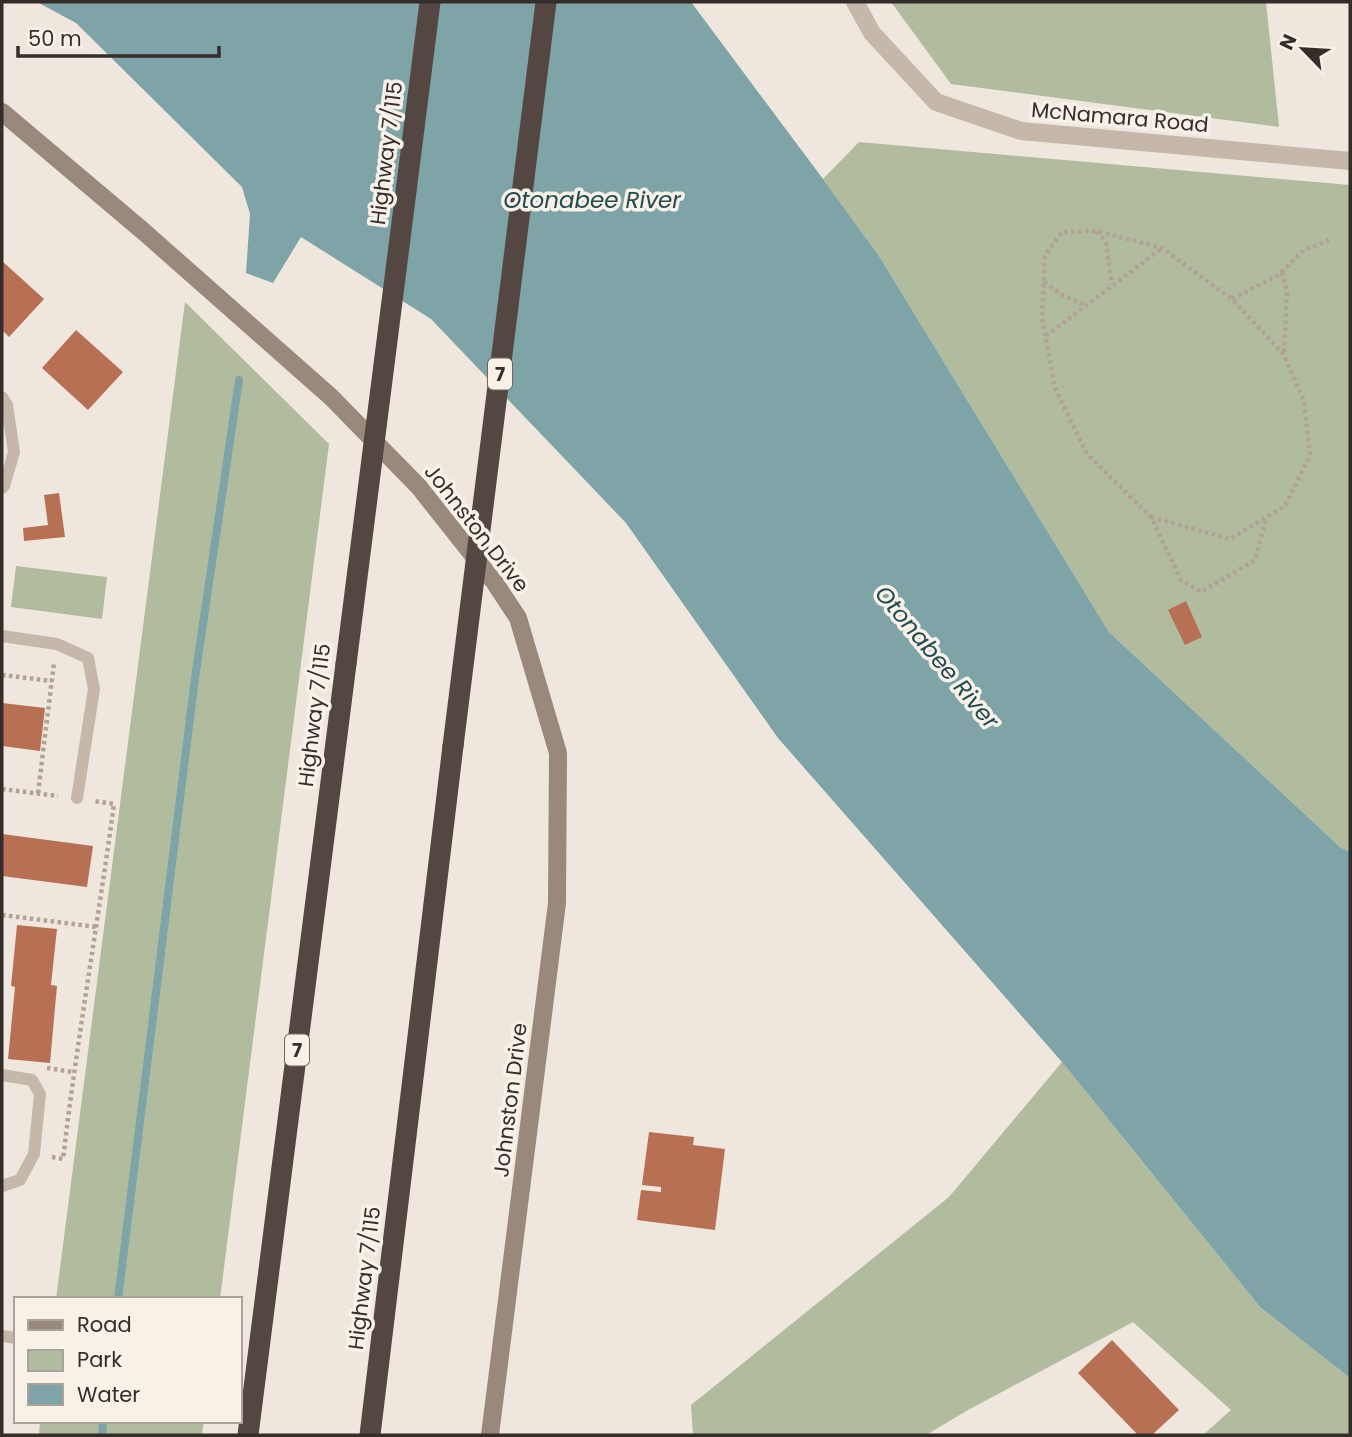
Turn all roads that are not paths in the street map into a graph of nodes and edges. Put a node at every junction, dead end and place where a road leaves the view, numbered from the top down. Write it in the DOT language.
graph roads {
  1 [pos="430,2"];
  2 [pos="547,2"];
  3 [pos="855,2"];
  4 [pos="2,112"];
  5 [pos="1350,161"];
  6 [pos="2,397"];
  7 [pos="2,488"];
  8 [pos="2,636"];
  9 [pos="77,798"];
  10 [pos="2,1075"];
  11 [pos="2,1186"];
  12 [pos="248,1435"];
  13 [pos="370,1435"];
  14 [pos="491,1435"];
  1 -- 12 [label="highway, Highway 7/115 / 7, bridge"];
  2 -- 13 [label="highway, Highway 7/115 / 7, bridge"];
  3 -- 5 [label="street, McNamara Road"];
  4 -- 14 [label="street, Johnston Drive"];
  6 -- 7 [label="lane"];
  8 -- 9 [label="lane"];
  10 -- 11 [label="lane"];
}
